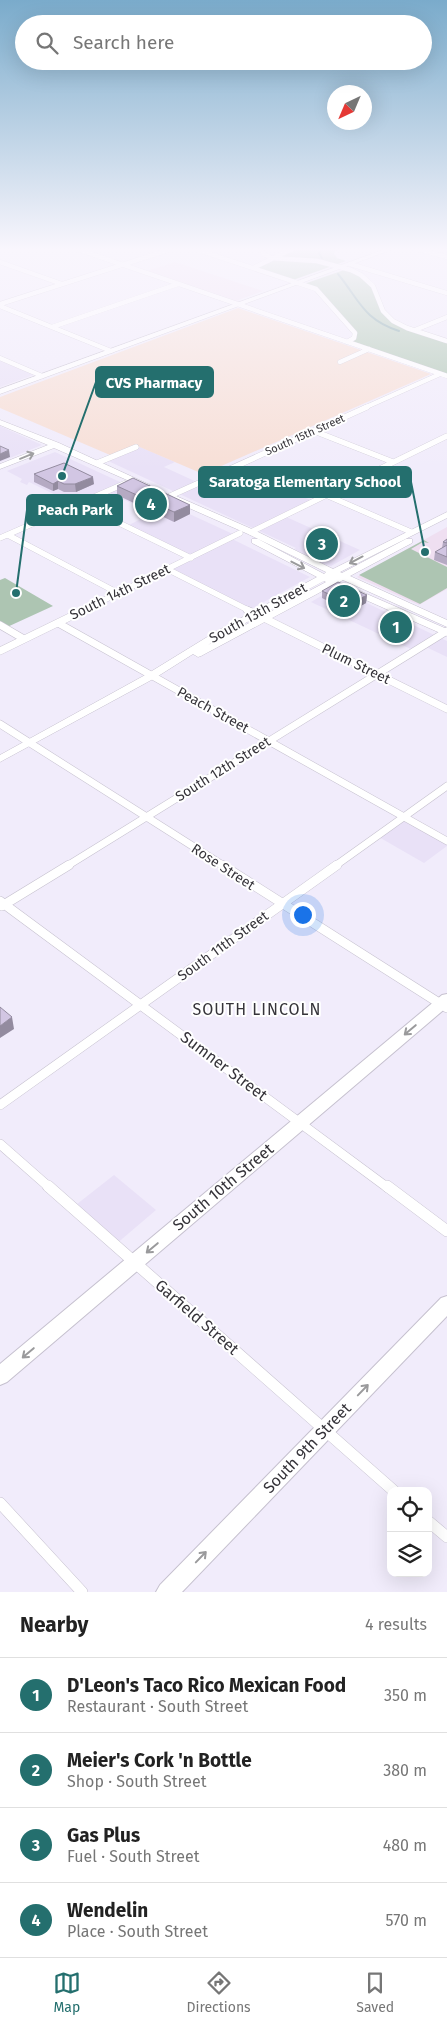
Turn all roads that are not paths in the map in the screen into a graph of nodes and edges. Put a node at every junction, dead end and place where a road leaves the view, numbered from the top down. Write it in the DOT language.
graph roads {
  1 [pos="39,321"];
  2 [pos="69,321"];
  3 [pos="191,321"];
  4 [pos="288,321"];
  5 [pos="345,321"];
  6 [pos="396,321"];
  7 [pos="435,321"];
  8 [pos="52,327"];
  9 [pos="415,330"];
  10 [pos="447,341"];
  11 [pos="347,342"];
  12 [pos="369,349"];
  13 [pos="111,351"];
  14 [pos="0,358"];
  15 [pos="340,362"];
  16 [pos="440,374"];
  17 [pos="42,376"];
  18 [pos="447,376"];
  19 [pos="0,392"];
  20 [pos="0,414"];
  21 [pos="0,422"];
  22 [pos="314,431"];
  23 [pos="447,436"];
  24 [pos="62,442"];
  25 [pos="53,446"];
  26 [pos="136,447"];
  27 [pos="393,462"];
  28 [pos="97,463"];
  29 [pos="0,467"];
  30 [pos="134,480"];
  31 [pos="152,488"];
  32 [pos="161,492"];
  33 [pos="326,495"];
  34 [pos="170,496"];
  35 [pos="80,504"];
  36 [pos="447,515"];
  37 [pos="447,520"];
  38 [pos="226,523"];
  39 [pos="251,532"];
  40 [pos="412,532"];
  41 [pos="240,533"];
  42 [pos="8,535"];
  43 [pos="0,538"];
  44 [pos="192,558"];
  45 [pos="168,569"];
  46 [pos="333,577"];
  47 [pos="118,593"];
  48 [pos="256,614"];
  49 [pos="266,619"];
  50 [pos="58,623"];
  51 [pos="0,625"];
  52 [pos="446,630"];
  53 [pos="24,640"];
  54 [pos="0,651"];
  55 [pos="377,674"];
  56 [pos="151,676"];
  57 [pos="447,709"];
  58 [pos="0,724"];
  59 [pos="268,741"];
  60 [pos="30,743"];
  61 [pos="0,759"];
  62 [pos="447,786"];
  63 [pos="146,817"];
  64 [pos="404,817"];
  65 [pos="447,841"];
  66 [pos="2,904"];
  67 [pos="282,904"];
  68 [pos="445,1004"];
  69 [pos="141,1005"];
  70 [pos="0,1105"];
  71 [pos="300,1122"];
  72 [pos="0,1144"];
  73 [pos="447,1231"];
  74 [pos="134,1262"];
  75 [pos="447,1304"];
  76 [pos="0,1376"];
  77 [pos="325,1430"];
  78 [pos="389,1487"];
  79 [pos="0,1503"];
  80 [pos="432,1524"];
  81 [pos="447,1537"];
  82 [pos="82,1592"];
  83 [pos="167,1592"];
  1 -- 8 [label="street"];
  2 -- 8 [label="street"];
  3 -- 13 [label="main road"];
  4 -- 11 [label="street"];
  5 -- 11 [label="street"];
  6 -- 9 [label="street"];
  7 -- 9 [label="street"];
  8 -- 13 [label="street"];
  9 -- 10 [label="street"];
  11 -- 12 [label="street"];
  12 -- 15 [label="street"];
  12 -- 16 [label="street"];
  13 -- 17 [label="main road"];
  14 -- 17 [label="street"];
  16 -- 18 [label="street"];
  16 -- 22 [label="street, South 15th Street"];
  17 -- 19 [label="main road"];
  20 -- 24 [label="main road"];
  21 -- 25 [label="main road"];
  22 -- 27 [label="street"];
  22 -- 34 [label="street, South 15th Street"];
  23 -- 27 [label="street"];
  24 -- 25 [label="main road"];
  24 -- 28 [label="main road"];
  25 -- 28 [label="main road"];
  29 -- 25 [label="main road, one-way"];
  26 -- 28 [label="street"];
  27 -- 33 [label="street"];
  28 -- 30 [label="main road"];
  30 -- 31 [label="main road"];
  30 -- 35 [label="street"];
  32 -- 34 [label="main road"];
  33 -- 39 [label="street"];
  33 -- 40 [label="street"];
  34 -- 38 [label="main road"];
  35 -- 42 [label="street"];
  35 -- 44 [label="street"];
  36 -- 40 [label="main road, South 13th Street"];
  37 -- 46 [label="main road, South 13th Street"];
  38 -- 39 [label="main road"];
  38 -- 41 [label="main road"];
  39 -- 46 [label="main road"];
  40 -- 46 [label="main road, South 13th Street, one-way"];
  41 -- 44 [label="street, South 14th Street"];
  41 -- 46 [label="main road, one-way"];
  42 -- 43 [label="street"];
  42 -- 47 [label="street"];
  44 -- 45 [label="street, South 14th Street"];
  45 -- 47 [label="street, South 14th Street"];
  45 -- 48 [label="street"];
  46 -- 48 [label="main road, South 13th Street"];
  46 -- 49 [label="main road, South 13th Street"];
  46 -- 52 [label="main road"];
  47 -- 50 [label="street, South 14th Street"];
  48 -- 56 [label="main road, South 13th Street"];
  49 -- 55 [label="street, Plum Street"];
  49 -- 56 [label="main road, South 13th Street"];
  50 -- 53 [label="street, South 14th Street"];
  50 -- 56 [label="street, Peach Street"];
  51 -- 53 [label="street"];
  52 -- 55 [label="street, South 12th Street"];
  53 -- 54 [label="street, South 14th Street"];
  55 -- 57 [label="street, Plum Street"];
  55 -- 59 [label="street, South 12th Street"];
  56 -- 59 [label="street, Peach Street"];
  56 -- 60 [label="main road, South 13th Street"];
  58 -- 60 [label="street, Rose Street"];
  59 -- 63 [label="street, South 12th Street"];
  59 -- 64 [label="street, Peach Street"];
  60 -- 61 [label="main road, South 13th Street"];
  60 -- 63 [label="street, Rose Street"];
  62 -- 64 [label="street, South 11th Street"];
  63 -- 66 [label="street, South 12th Street"];
  63 -- 67 [label="street, Rose Street"];
  64 -- 65 [label="street, Peach Street"];
  64 -- 67 [label="street, South 11th Street"];
  66 -- 69 [label="street, Sumner Street"];
  67 -- 68 [label="street, Rose Street"];
  67 -- 69 [label="street, South 11th Street"];
  68 -- 71 [label="main road, South 10th Street, one-way"];
  69 -- 70 [label="street, South 11th Street"];
  69 -- 71 [label="street, Sumner Street"];
  71 -- 73 [label="street, Sumner Street"];
  71 -- 74 [label="main road, South 10th Street, one-way"];
  72 -- 74 [label="street, Garfield Street"];
  74 -- 76 [label="main road, South 10th Street, one-way"];
  74 -- 77 [label="street, Garfield Street"];
  77 -- 75 [label="main road, South 9th Street, one-way"];
  77 -- 78 [label="street, Garfield Street"];
  83 -- 77 [label="main road, South 9th Street, one-way"];
  79 -- 82 [label="street"];
  80 -- 81 [label="street"];
}
